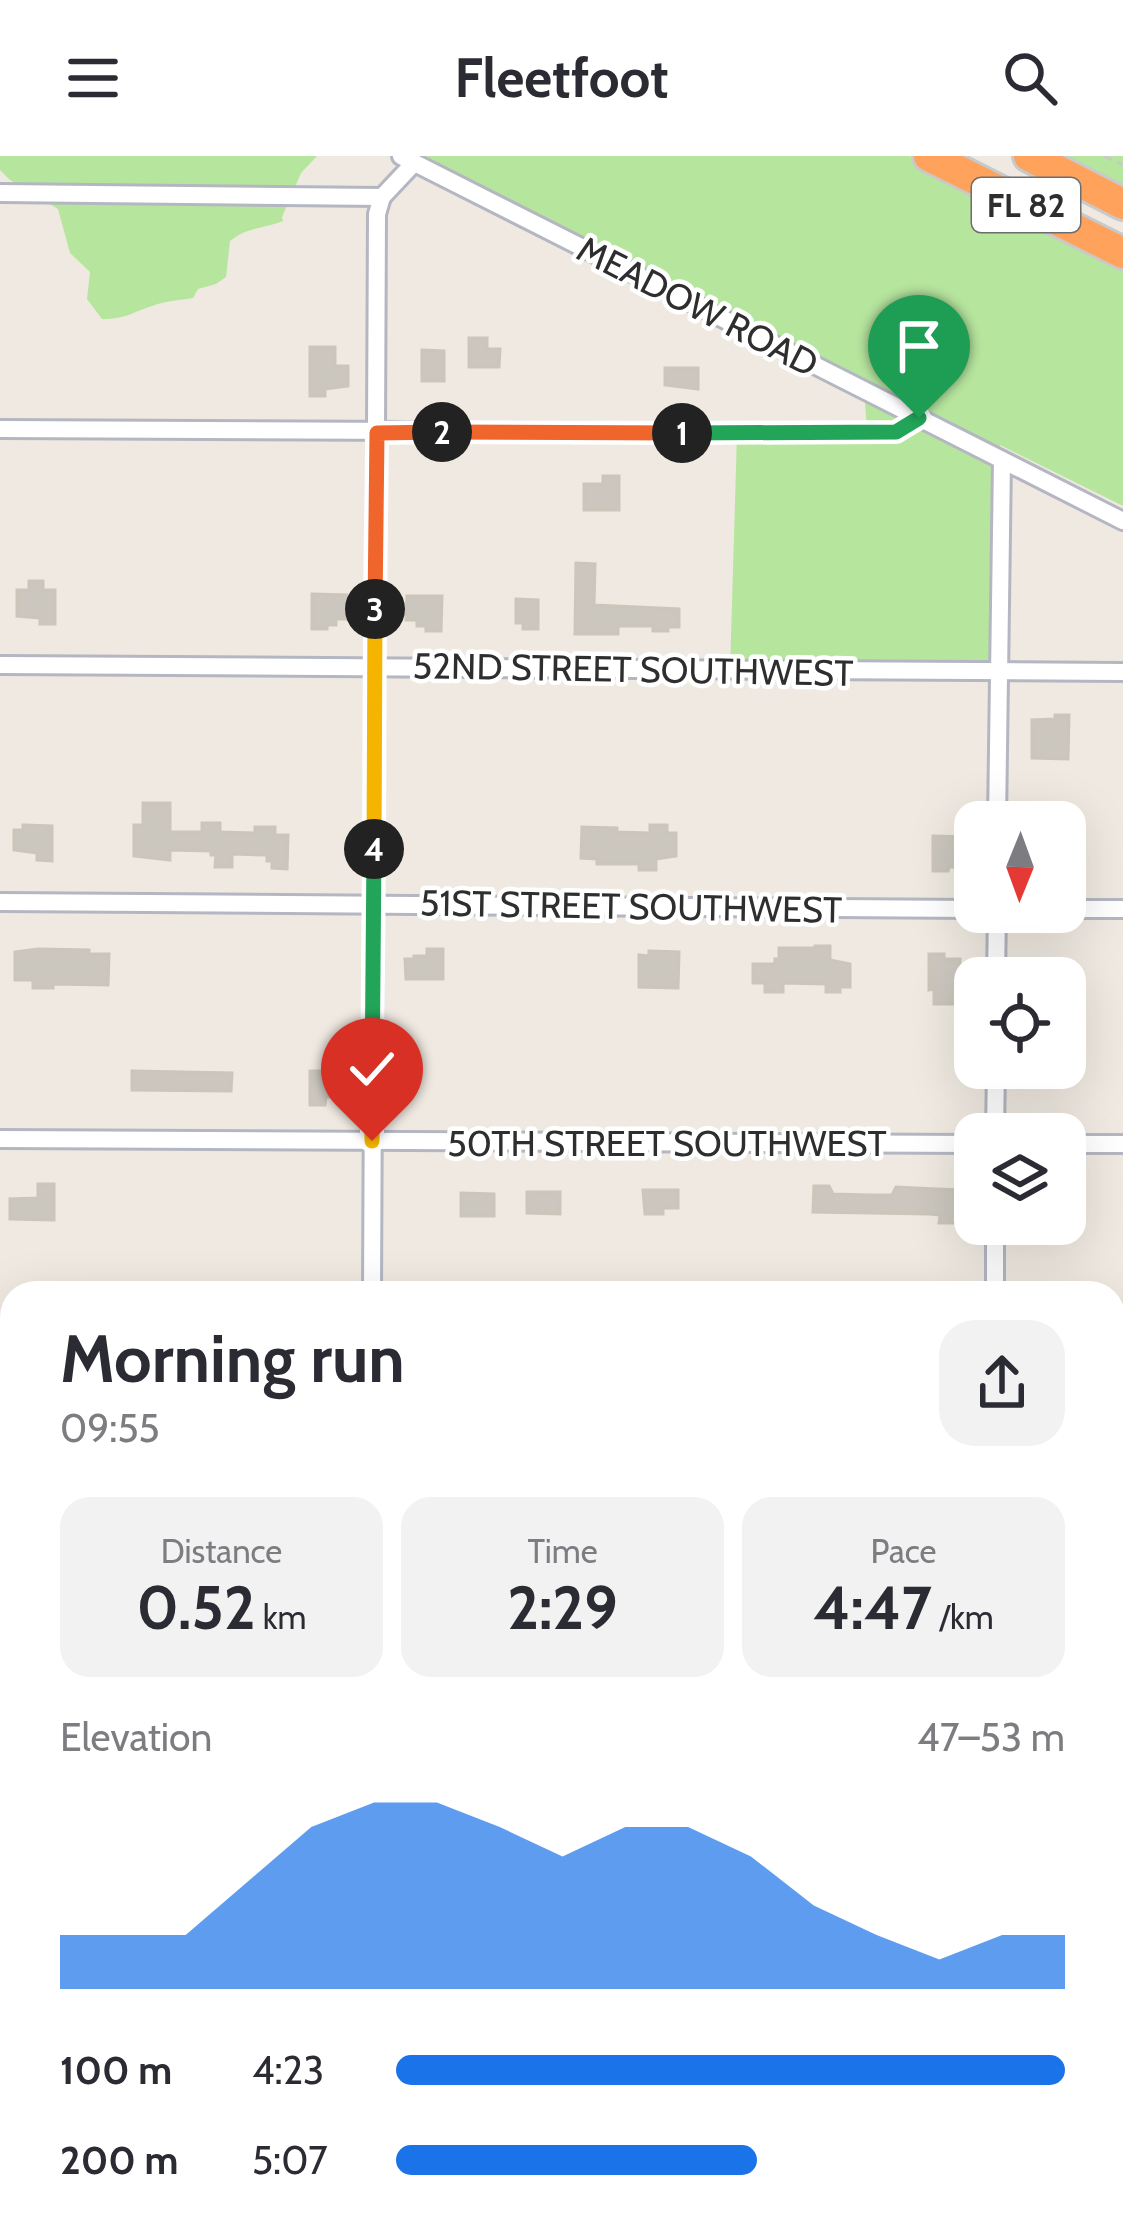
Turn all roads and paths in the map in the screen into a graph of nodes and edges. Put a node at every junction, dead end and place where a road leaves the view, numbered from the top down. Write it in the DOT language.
graph roads {
  1 [pos="929,156"];
  2 [pos="1029,156"];
  3 [pos="1104,156"];
  4 [pos="407,159"];
  5 [pos="1123,165"];
  6 [pos="0,193"];
  7 [pos="382,197"];
  8 [pos="1123,204"];
  9 [pos="1123,253"];
  10 [pos="919,418"];
  11 [pos="0,429"];
  12 [pos="377,433"];
  13 [pos="1002,460"];
  14 [pos="1123,521"];
  15 [pos="0,665"];
  16 [pos="374,667"];
  17 [pos="998,672"];
  18 [pos="1123,673"];
  19 [pos="998,801"];
  20 [pos="0,902"];
  21 [pos="374,903"];
  22 [pos="954,909"];
  23 [pos="1086,909"];
  24 [pos="1123,909"];
  25 [pos="0,1138"];
  26 [pos="372,1141"];
  27 [pos="954,1144"];
  28 [pos="1086,1144"];
  29 [pos="1123,1144"];
  30 [pos="995,1245"];
  31 [pos="371,1281"];
  32 [pos="995,1281"];
  1 -- 9 [label="highway, FL 82"];
  2 -- 8 [label="highway, FL 82"];
  3 -- 5 [label="path"];
  4 -- 7 [label="street"];
  4 -- 10 [label="street, MEADOW ROAD"];
  6 -- 7 [label="street"];
  7 -- 12 [label="street"];
  10 -- 12 [label="street"];
  10 -- 13 [label="street, MEADOW ROAD"];
  11 -- 12 [label="street"];
  12 -- 16 [label="street"];
  13 -- 14 [label="street, MEADOW ROAD"];
  13 -- 17 [label="street"];
  15 -- 16 [label="street, 52ND STREET SOUTHWEST"];
  16 -- 17 [label="street, 52ND STREET SOUTHWEST"];
  16 -- 21 [label="street"];
  17 -- 18 [label="street, 52ND STREET SOUTHWEST"];
  17 -- 19 [label="street"];
  20 -- 21 [label="street, 51ST STREET SOUTHWEST"];
  21 -- 22 [label="street, 51ST STREET SOUTHWEST"];
  21 -- 26 [label="street"];
  23 -- 24 [label="street"];
  25 -- 26 [label="street, 50TH STREET SOUTHWEST"];
  26 -- 27 [label="street, 50TH STREET SOUTHWEST"];
  26 -- 31 [label="street"];
  28 -- 29 [label="street"];
  30 -- 32 [label="street"];
}
